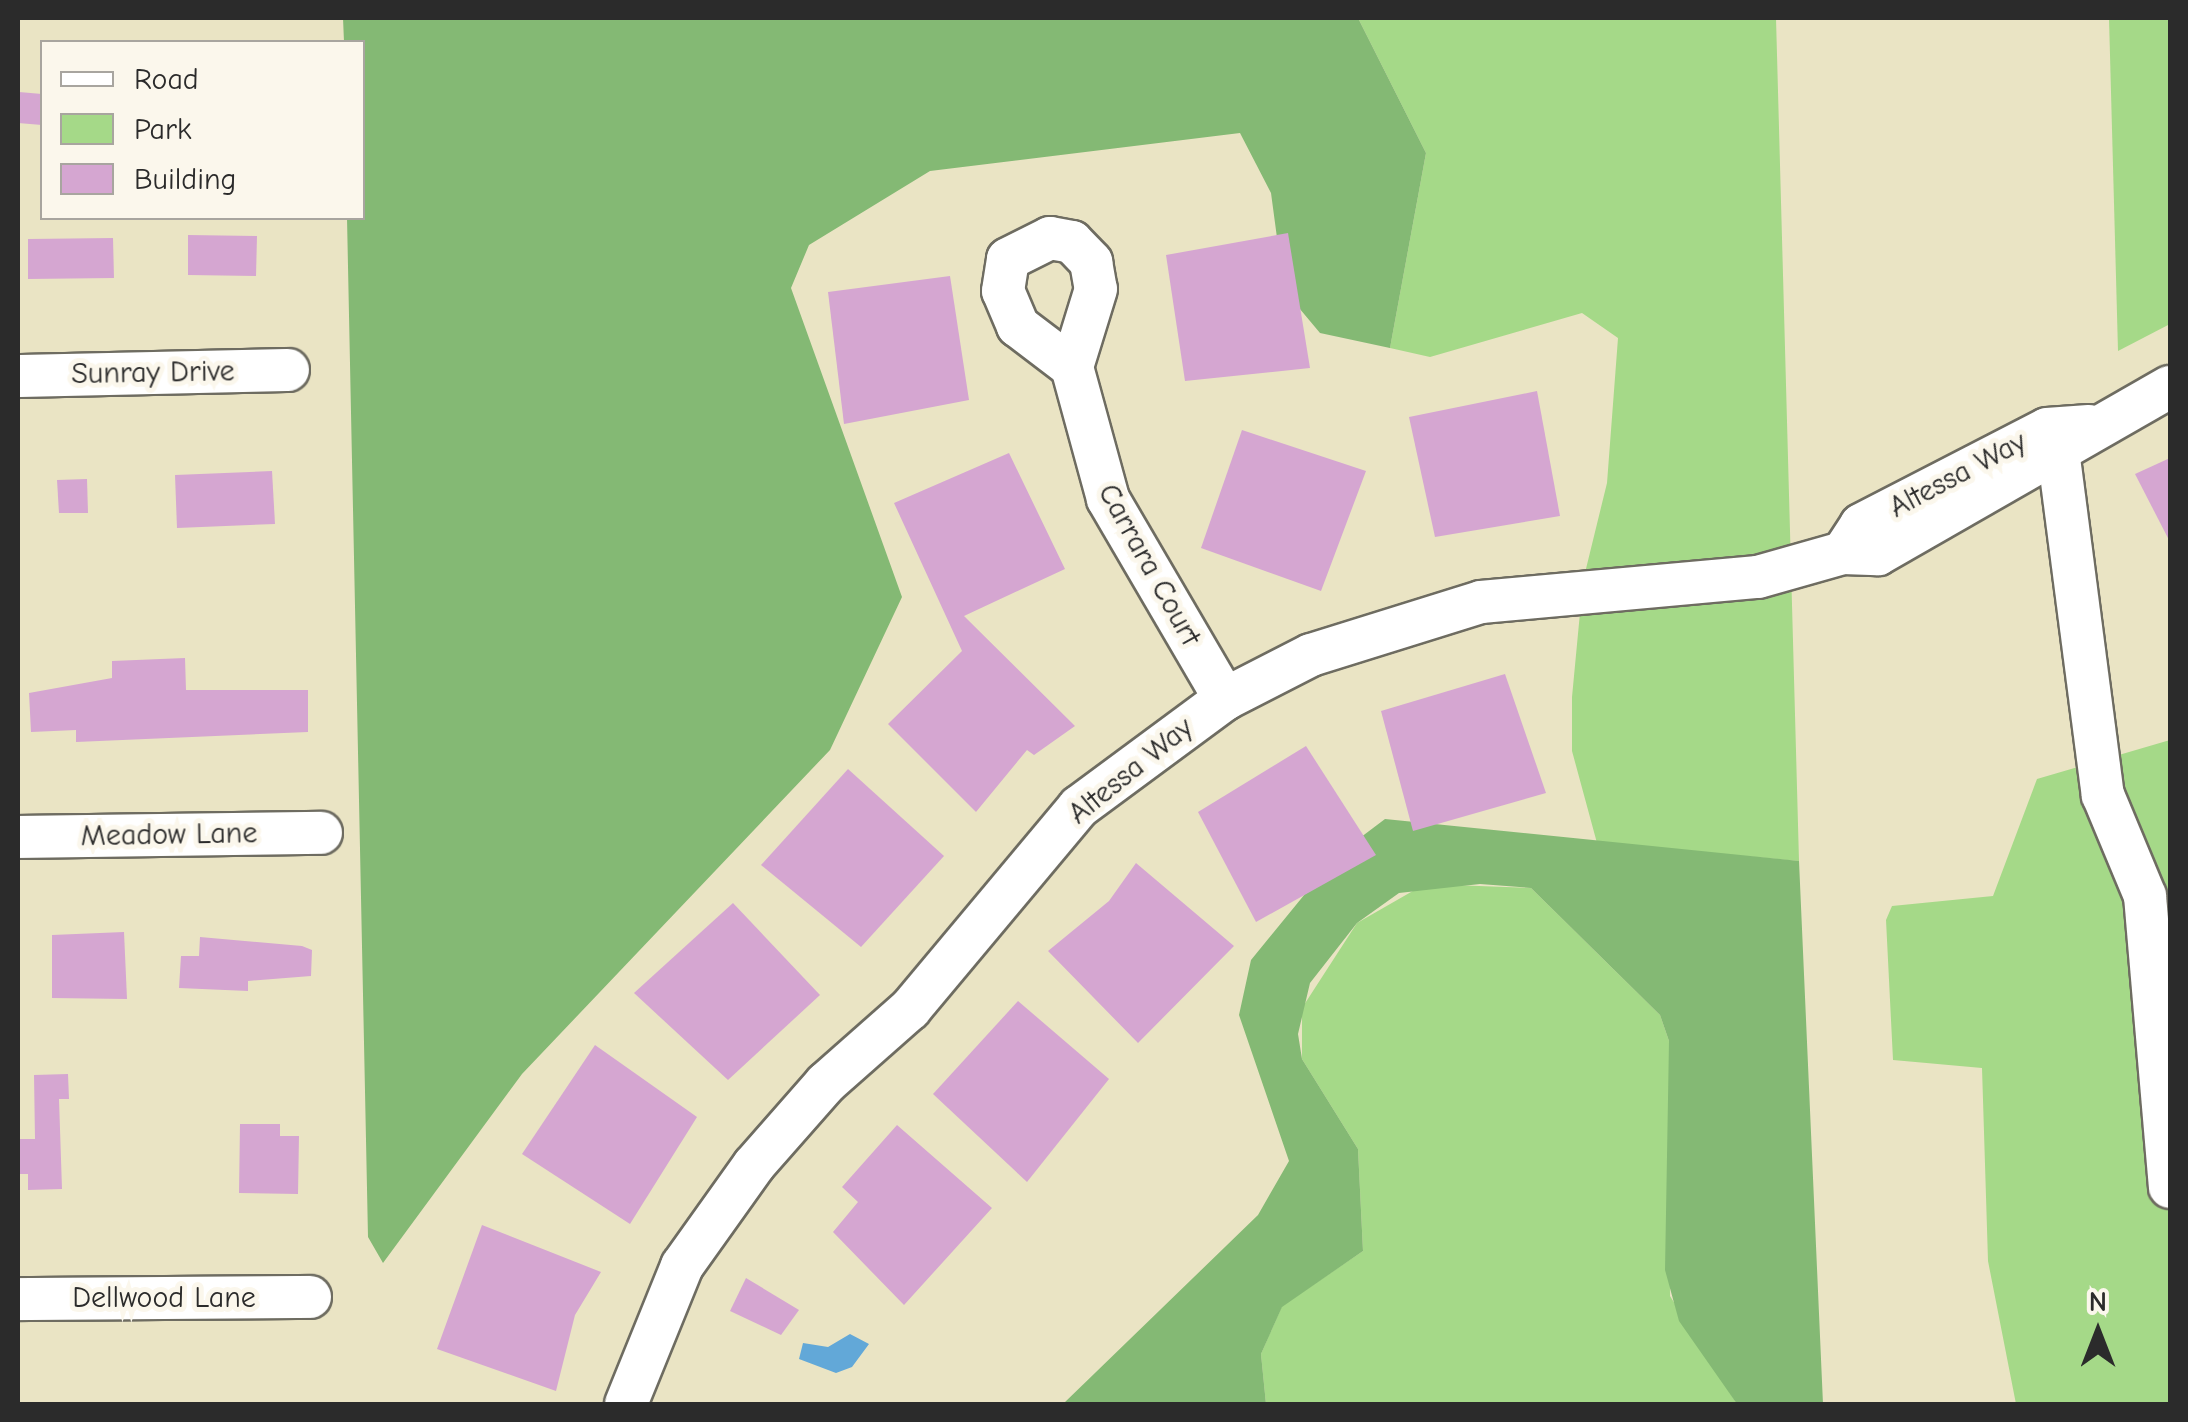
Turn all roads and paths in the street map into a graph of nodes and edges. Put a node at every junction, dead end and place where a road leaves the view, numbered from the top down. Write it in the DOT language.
graph roads {
  1 [pos="1072,368"];
  2 [pos="288,370"];
  3 [pos="18,376"];
  4 [pos="2170,387"];
  5 [pos="2089,426"];
  6 [pos="2059,458"];
  7 [pos="1843,553"];
  8 [pos="1224,699"];
  9 [pos="321,833"];
  10 [pos="18,838"];
  11 [pos="2170,1187"];
  12 [pos="310,1297"];
  13 [pos="18,1299"];
  14 [pos="626,1404"];
  1 -- 8 [label="street, Carrara Court"];
  2 -- 3 [label="street, Sunray Drive"];
  4 -- 5 [label="street, Altessa Way"];
  5 -- 6 [label="street, Altessa Way"];
  5 -- 7 [label="street, Altessa Way"];
  6 -- 7 [label="street, Altessa Way"];
  6 -- 11 [label="street"];
  7 -- 8 [label="street, Altessa Way"];
  8 -- 14 [label="street, Altessa Way"];
  9 -- 10 [label="street, Meadow Lane"];
  12 -- 13 [label="street, Dellwood Lane"];
}
